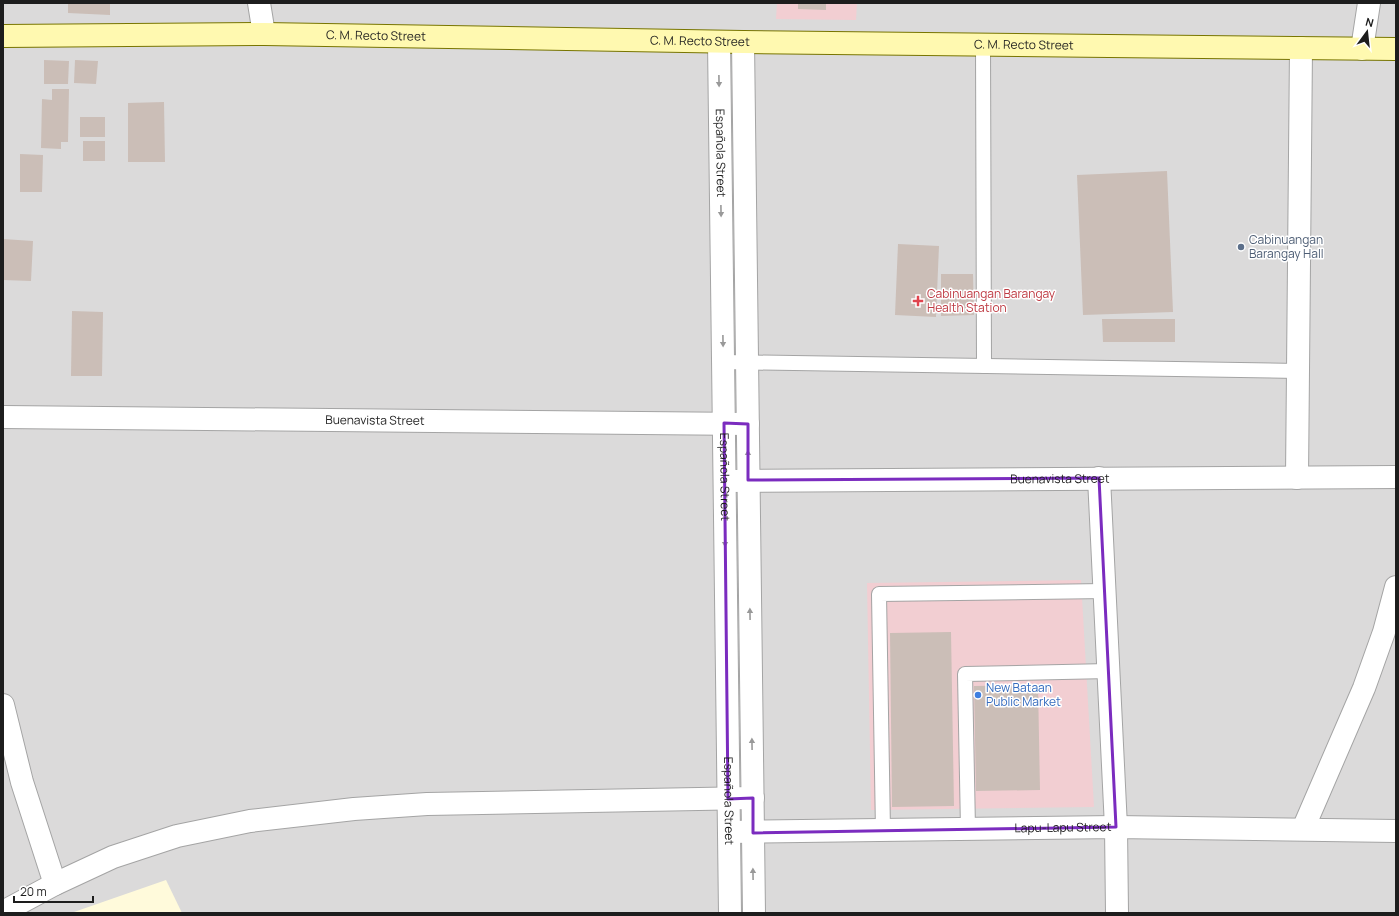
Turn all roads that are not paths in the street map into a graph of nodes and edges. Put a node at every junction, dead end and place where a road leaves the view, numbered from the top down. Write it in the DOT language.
graph roads {
  1 [pos="259,3"];
  2 [pos="1369,3"];
  3 [pos="264,34"];
  4 [pos="3,36"];
  5 [pos="719,42"];
  6 [pos="743,42"];
  7 [pos="983,44"];
  8 [pos="1301,48"];
  9 [pos="1362,49"];
  10 [pos="1396,49"];
  11 [pos="723,362"];
  12 [pos="747,363"];
  13 [pos="984,366"];
  14 [pos="1298,371"];
  15 [pos="3,417"];
  16 [pos="724,423"];
  17 [pos="748,424"];
  18 [pos="1396,477"];
  19 [pos="1099,478"];
  20 [pos="1297,478"];
  21 [pos="748,480"];
  22 [pos="725,481"];
  23 [pos="1396,587"];
  24 [pos="1105,591"];
  25 [pos="1109,672"];
  26 [pos="3,705"];
  27 [pos="753,798"];
  28 [pos="728,799"];
  29 [pos="1116,827"];
  30 [pos="968,829"];
  31 [pos="1304,829"];
  32 [pos="883,830"];
  33 [pos="1396,830"];
  34 [pos="729,832"];
  35 [pos="753,833"];
  36 [pos="54,884"];
  37 [pos="3,912"];
  38 [pos="730,913"];
  39 [pos="754,913"];
  40 [pos="1117,913"];
  1 -- 3 [label="street"];
  2 -- 9 [label="street"];
  3 -- 4 [label="main road, C. M. Recto Street"];
  3 -- 5 [label="main road, C. M. Recto Street"];
  5 -- 6 [label="main road, C. M. Recto Street"];
  5 -- 11 [label="street, Española Street, one-way"];
  6 -- 7 [label="main road, C. M. Recto Street"];
  6 -- 12 [label="street, Española Street"];
  7 -- 8 [label="main road, C. M. Recto Street"];
  7 -- 13 [label="lane"];
  8 -- 9 [label="main road, C. M. Recto Street"];
  8 -- 14 [label="street"];
  9 -- 10 [label="main road, C. M. Recto Street"];
  11 -- 12 [label="lane"];
  11 -- 16 [label="street, Española Street"];
  12 -- 13 [label="lane"];
  12 -- 17 [label="street, Española Street"];
  13 -- 14 [label="lane"];
  14 -- 20 [label="street"];
  15 -- 16 [label="street, Buenavista Street"];
  16 -- 17 [label="street, Buenavista Street"];
  16 -- 22 [label="street, Española Street"];
  21 -- 17 [label="street, Española Street, one-way"];
  18 -- 20 [label="street, Buenavista Street"];
  19 -- 20 [label="street, Buenavista Street"];
  19 -- 21 [label="street, Buenavista Street"];
  19 -- 24 [label="street"];
  21 -- 22 [label="street, Buenavista Street"];
  27 -- 21 [label="street, Española Street, one-way"];
  22 -- 28 [label="street, Española Street, one-way"];
  23 -- 31 [label="street"];
  24 -- 25 [label="street"];
  24 -- 32 [label="lane"];
  25 -- 29 [label="street"];
  25 -- 30 [label="lane"];
  26 -- 36 [label="street"];
  27 -- 28 [label="street"];
  27 -- 35 [label="street, Española Street"];
  28 -- 34 [label="street, Española Street"];
  28 -- 36 [label="street"];
  29 -- 30 [label="street, Lapu-Lapu Street"];
  29 -- 31 [label="street, Lapu-Lapu Street"];
  29 -- 40 [label="street"];
  30 -- 32 [label="street, Lapu-Lapu Street"];
  31 -- 33 [label="street, Lapu-Lapu Street"];
  32 -- 35 [label="street, Lapu-Lapu Street"];
  34 -- 35 [label="street, Lapu-Lapu Street"];
  34 -- 38 [label="street, Española Street"];
  39 -- 35 [label="street, Española Street, one-way"];
  36 -- 37 [label="street"];
}
